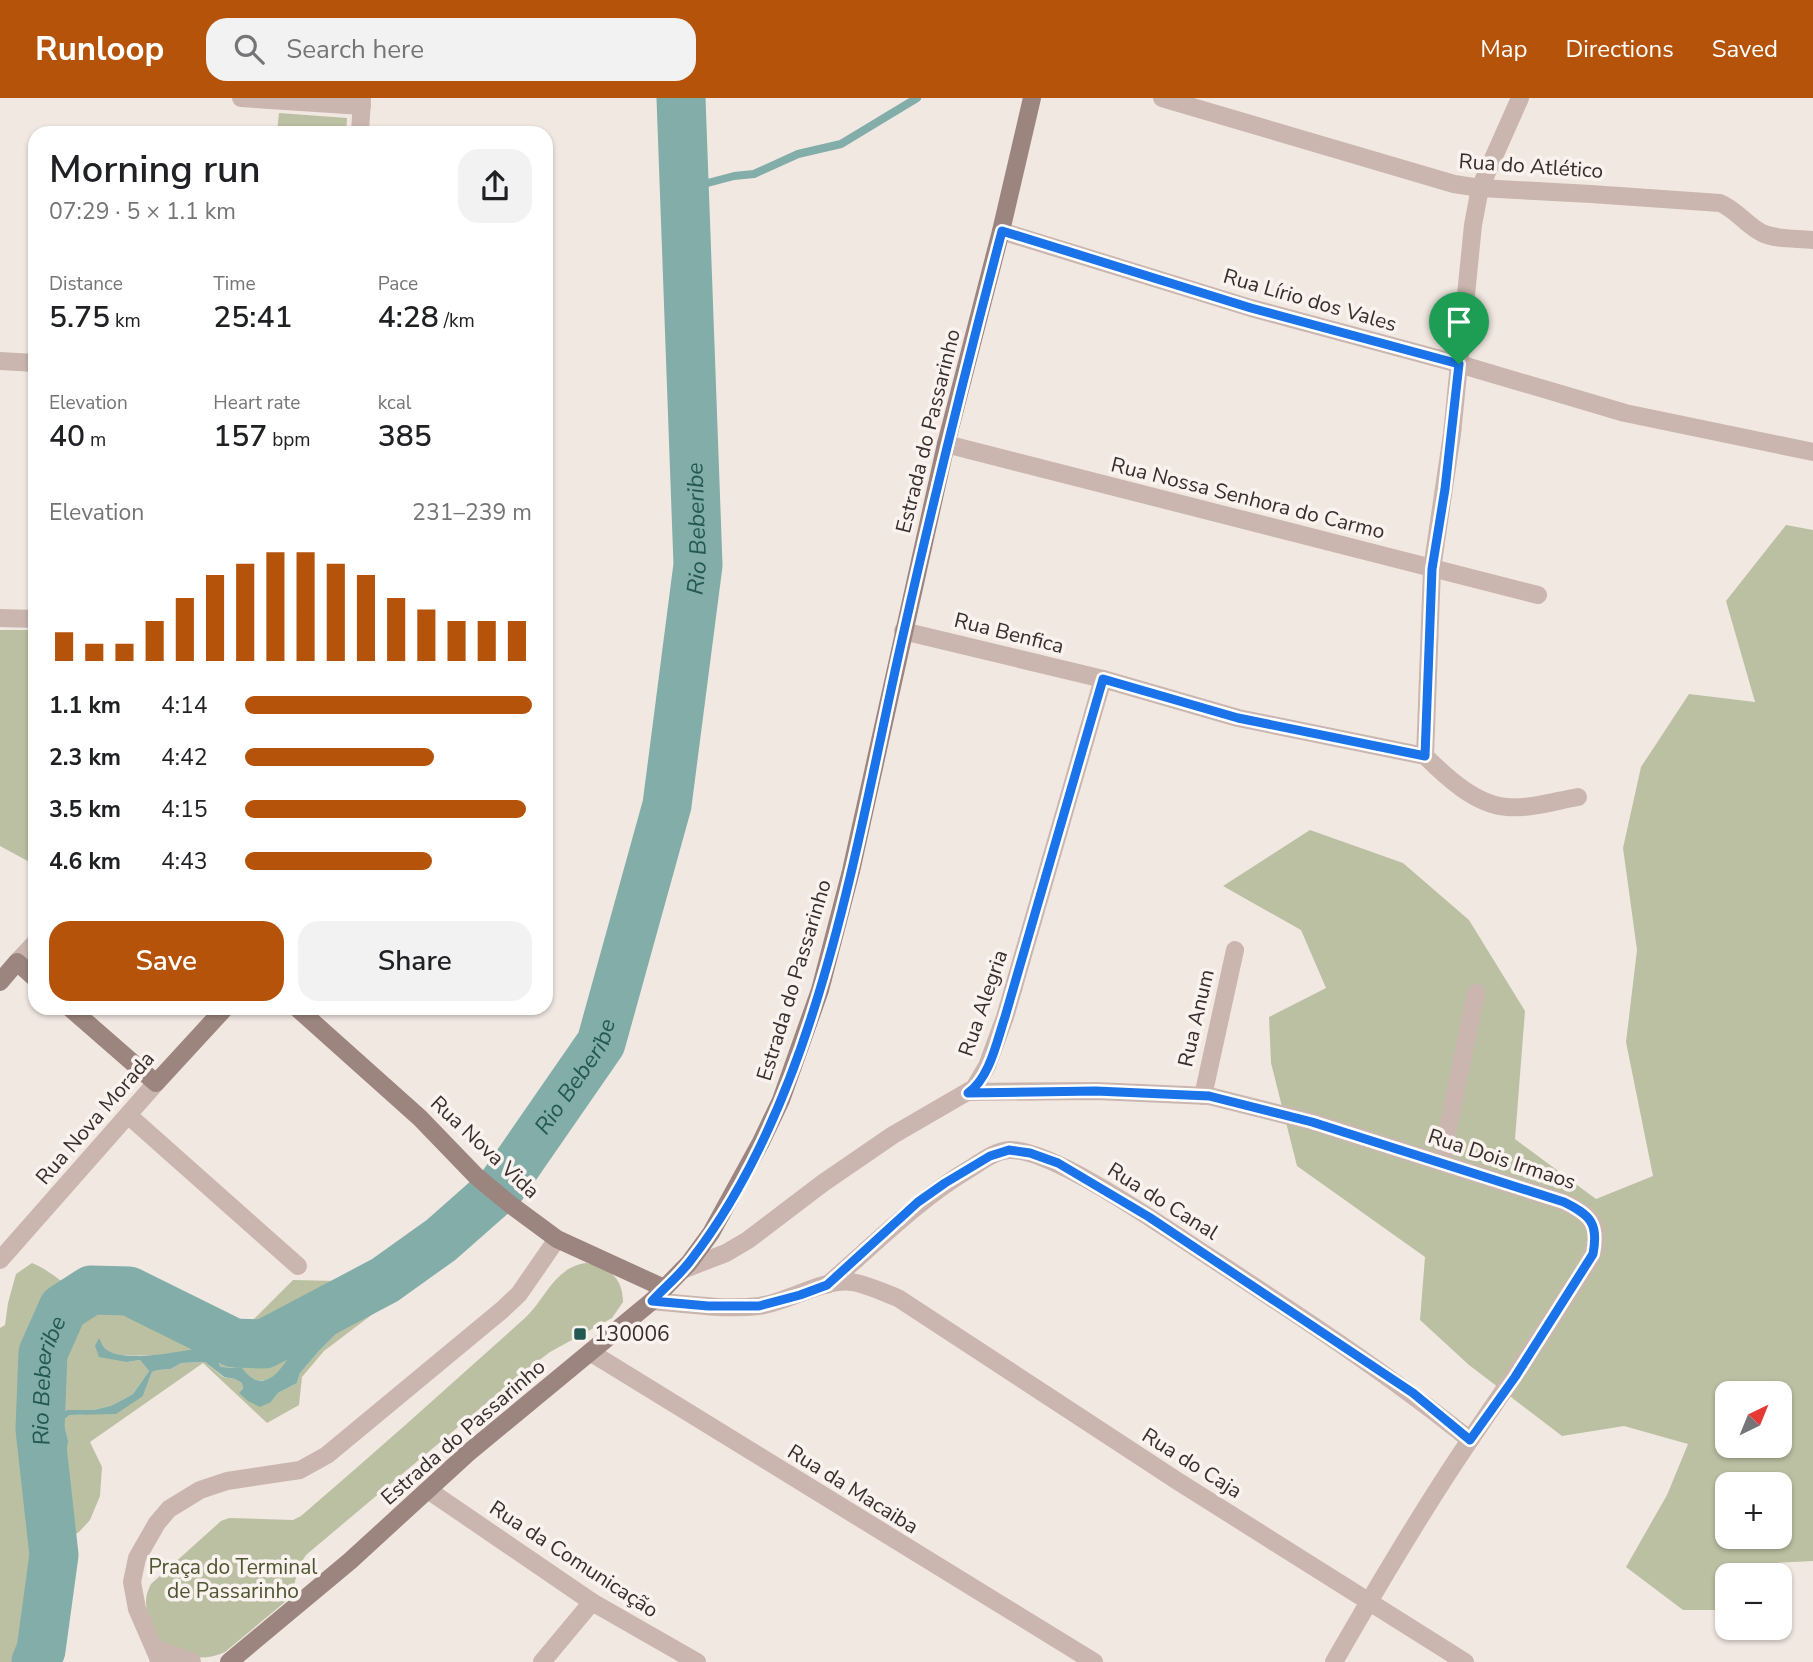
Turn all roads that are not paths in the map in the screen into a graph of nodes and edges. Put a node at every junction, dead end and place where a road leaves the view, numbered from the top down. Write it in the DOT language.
graph roads {
  1 [pos="241,98"];
  2 [pos="1032,98"];
  3 [pos="1162,98"];
  4 [pos="1520,98"];
  5 [pos="362,102"];
  6 [pos="360,126"];
  7 [pos="1480,188"];
  8 [pos="1002,231"];
  9 [pos="1813,240"];
  10 [pos="0,361"];
  11 [pos="28,363"];
  12 [pos="1459,364"];
  13 [pos="946,444"];
  14 [pos="1813,452"];
  15 [pos="1432,569"];
  16 [pos="1538,595"];
  17 [pos="0,618"];
  18 [pos="28,619"];
  19 [pos="904,631"];
  20 [pos="1103,679"];
  21 [pos="1425,756"];
  22 [pos="1578,797"];
  23 [pos="28,950"];
  24 [pos="1235,950"];
  25 [pos="17,962"];
  26 [pos="28,972"];
  27 [pos="0,982"];
  28 [pos="1476,993"];
  29 [pos="78,1015"];
  30 [pos="219,1015"];
  31 [pos="305,1015"];
  32 [pos="156,1083"];
  33 [pos="968,1093"];
  34 [pos="1203,1096"];
  35 [pos="128,1115"];
  36 [pos="1441,1162"];
  37 [pos="557,1239"];
  38 [pos="0,1260"];
  39 [pos="298,1266"];
  40 [pos="682,1270"];
  41 [pos="827,1285"];
  42 [pos="664,1287"];
  43 [pos="652,1301"];
  44 [pos="590,1352"];
  45 [pos="1470,1440"];
  46 [pos="428,1490"];
  47 [pos="1369,1601"];
  48 [pos="592,1602"];
  49 [pos="158,1656"];
  50 [pos="192,1662"];
  51 [pos="229,1662"];
  52 [pos="542,1662"];
  53 [pos="697,1662"];
  54 [pos="1094,1662"];
  55 [pos="1334,1662"];
  56 [pos="1465,1662"];
  1 -- 5 [label="street"];
  2 -- 8 [label="street, Estrada do Passarinho"];
  3 -- 7 [label="street, Rua do Atlético"];
  4 -- 7 [label="street"];
  5 -- 6 [label="street"];
  7 -- 9 [label="street, Rua do Atlético"];
  7 -- 12 [label="street"];
  8 -- 12 [label="street, Rua Lírio dos Vales"];
  8 -- 13 [label="street, Estrada do Passarinho"];
  10 -- 11 [label="street"];
  12 -- 14 [label="street, Rua Lírio dos Vales"];
  12 -- 15 [label="street"];
  13 -- 15 [label="street, Rua Nossa Senhora do Carmo"];
  13 -- 19 [label="street, Estrada do Passarinho"];
  15 -- 16 [label="street, Rua Nossa Senhora do Carmo"];
  15 -- 21 [label="street"];
  17 -- 18 [label="street"];
  19 -- 20 [label="street, Rua Benfica"];
  19 -- 40 [label="street, Estrada do Passarinho"];
  20 -- 21 [label="street"];
  20 -- 33 [label="street, Rua Alegria"];
  21 -- 22 [label="street"];
  23 -- 25 [label="street"];
  24 -- 34 [label="street, Rua Anum"];
  25 -- 26 [label="street"];
  25 -- 27 [label="street"];
  28 -- 36 [label="street"];
  29 -- 32 [label="street"];
  30 -- 32 [label="street, Rua Nova Morada"];
  31 -- 37 [label="street, Rua Nova Vida"];
  32 -- 35 [label="street, Rua Nova Morada"];
  33 -- 34 [label="street, Rua Dois Irmaos"];
  33 -- 40 [label="street, Rua Alegria"];
  34 -- 36 [label="street, Rua Dois Irmaos"];
  35 -- 38 [label="street, Rua Nova Morada"];
  35 -- 39 [label="street"];
  36 -- 45 [label="street, Rua Dois Irmaos"];
  37 -- 42 [label="street, Rua Nova Vida"];
  37 -- 49 [label="street"];
  40 -- 42 [label="street, Estrada do Passarinho"];
  41 -- 43 [label="street"];
  41 -- 45 [label="street, Rua do Canal"];
  41 -- 47 [label="street, Rua do Caja"];
  42 -- 43 [label="street, Estrada do Passarinho"];
  43 -- 44 [label="street, Estrada do Passarinho"];
  44 -- 46 [label="street, Estrada do Passarinho"];
  44 -- 54 [label="street, Rua da Macaiba"];
  45 -- 47 [label="street, Rua Dois Irmaos"];
  46 -- 48 [label="street, Rua da Comunicação"];
  46 -- 51 [label="street, Estrada do Passarinho"];
  47 -- 55 [label="street, Rua Dois Irmaos"];
  47 -- 56 [label="street, Rua do Caja"];
  48 -- 52 [label="street"];
  48 -- 53 [label="street, Rua da Comunicação"];
  49 -- 50 [label="street"];
}
